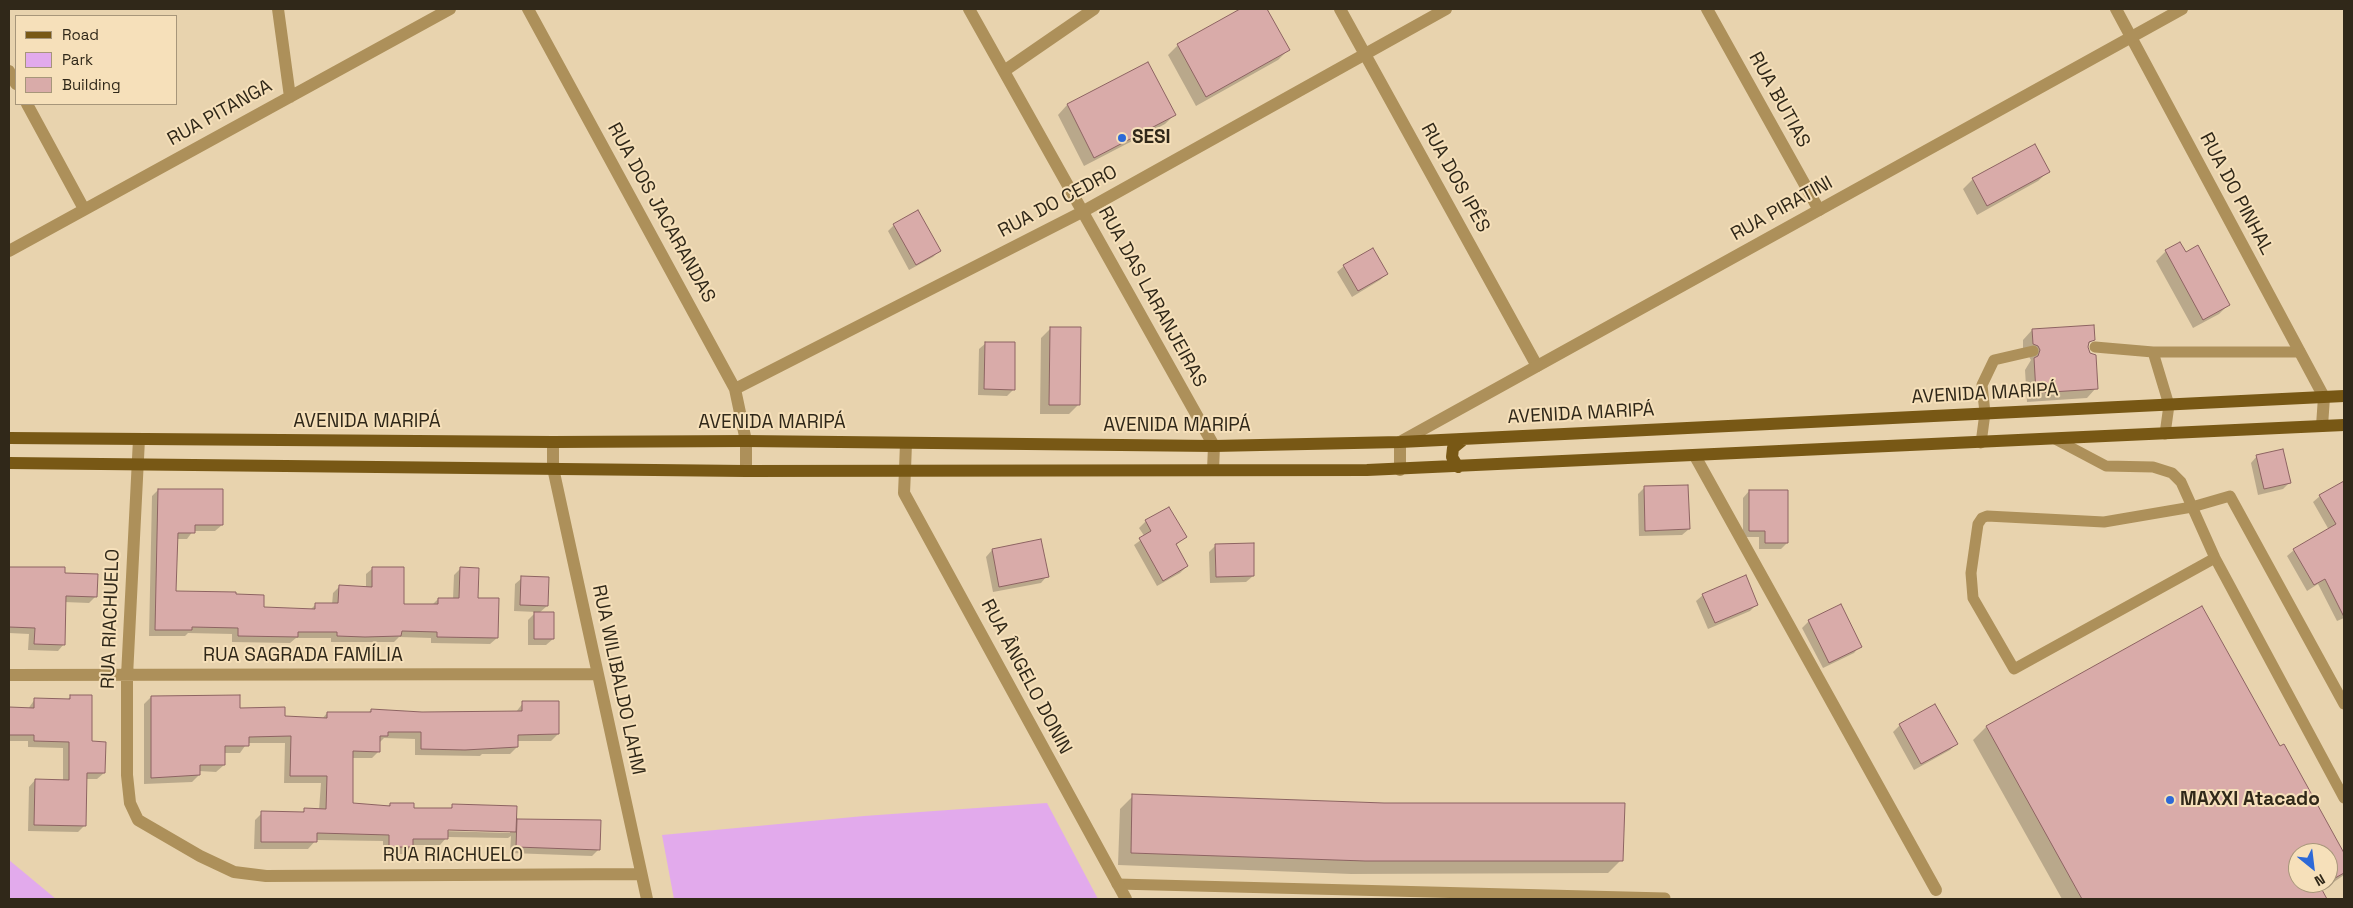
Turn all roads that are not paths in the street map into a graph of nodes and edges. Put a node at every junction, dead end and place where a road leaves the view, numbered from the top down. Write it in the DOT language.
graph roads {
  1 [pos="278,9"];
  2 [pos="450,9"];
  3 [pos="528,9"];
  4 [pos="969,9"];
  5 [pos="1094,9"];
  6 [pos="1340,9"];
  7 [pos="1446,9"];
  8 [pos="1707,9"];
  9 [pos="2116,9"];
  10 [pos="2182,9"];
  11 [pos="2131,37"];
  12 [pos="1365,54"];
  13 [pos="9,71"];
  14 [pos="1004,71"];
  15 [pos="15,82"];
  16 [pos="290,97"];
  17 [pos="28,105"];
  18 [pos="84,209"];
  19 [pos="1819,210"];
  20 [pos="1082,212"];
  21 [pos="9,251"];
  22 [pos="2095,346"];
  23 [pos="2033,351"];
  24 [pos="2153,352"];
  25 [pos="2300,352"];
  26 [pos="1537,366"];
  27 [pos="735,389"];
  28 [pos="2344,396"];
  29 [pos="2324,397"];
  30 [pos="2169,405"];
  31 [pos="1985,413"];
  32 [pos="2344,425"];
  33 [pos="2322,426"];
  34 [pos="2165,434"];
  35 [pos="9,438"];
  36 [pos="139,439"];
  37 [pos="1464,439"];
  38 [pos="2055,439"];
  39 [pos="746,441"];
  40 [pos="553,442"];
  41 [pos="1400,442"];
  42 [pos="906,443"];
  43 [pos="1981,443"];
  44 [pos="1214,446"];
  45 [pos="1695,456"];
  46 [pos="9,463"];
  47 [pos="137,465"];
  48 [pos="1458,467"];
  49 [pos="553,468"];
  50 [pos="905,470"];
  51 [pos="1213,470"];
  52 [pos="1400,470"];
  53 [pos="746,471"];
  54 [pos="2192,507"];
  55 [pos="2216,558"];
  56 [pos="598,674"];
  57 [pos="9,675"];
  58 [pos="127,676"];
  59 [pos="2344,704"];
  60 [pos="2344,798"];
  61 [pos="641,874"];
  62 [pos="1117,884"];
  63 [pos="1936,890"];
  64 [pos="1665,898"];
  65 [pos="647,899"];
  66 [pos="1126,899"];
  1 -- 16 [label="street"];
  2 -- 16 [label="street, RUA PITANGA"];
  3 -- 27 [label="street, RUA DOS JACARANDAS"];
  4 -- 14 [label="street, RUA DAS LARANJEIRAS"];
  5 -- 14 [label="street"];
  6 -- 12 [label="street, RUA DOS IPÊS"];
  7 -- 12 [label="street, RUA DO CEDRO"];
  8 -- 19 [label="street, RUA BUTIAS"];
  9 -- 11 [label="street, RUA DO PINHAL"];
  10 -- 11 [label="street, RUA PIRATINI"];
  11 -- 19 [label="street, RUA PIRATINI"];
  11 -- 25 [label="street, RUA DO PINHAL"];
  12 -- 20 [label="street, RUA DO CEDRO"];
  12 -- 26 [label="street, RUA DOS IPÊS"];
  13 -- 15 [label="street"];
  14 -- 20 [label="street, RUA DAS LARANJEIRAS"];
  16 -- 18 [label="street, RUA PITANGA"];
  17 -- 18 [label="street"];
  18 -- 21 [label="street, RUA PITANGA"];
  19 -- 26 [label="street, RUA PIRATINI"];
  20 -- 27 [label="street, RUA DO CEDRO"];
  20 -- 44 [label="street, RUA DAS LARANJEIRAS"];
  22 -- 24 [label="lane"];
  23 -- 31 [label="lane"];
  24 -- 25 [label="lane"];
  24 -- 30 [label="lane"];
  25 -- 29 [label="street, RUA DO PINHAL"];
  26 -- 41 [label="street, RUA PIRATINI"];
  27 -- 39 [label="street, RUA DOS JACARANDAS"];
  28 -- 29 [label="main road, AVENIDA MARIPÁ"];
  29 -- 30 [label="main road, AVENIDA MARIPÁ"];
  29 -- 33 [label="street"];
  30 -- 31 [label="main road, AVENIDA MARIPÁ"];
  30 -- 34 [label="lane"];
  31 -- 37 [label="main road, AVENIDA MARIPÁ"];
  31 -- 43 [label="lane"];
  32 -- 33 [label="main road"];
  33 -- 34 [label="main road"];
  34 -- 38 [label="main road"];
  35 -- 36 [label="main road, AVENIDA MARIPÁ"];
  36 -- 40 [label="main road, AVENIDA MARIPÁ"];
  36 -- 47 [label="street, RUA RIACHUELO"];
  37 -- 41 [label="main road, AVENIDA MARIPÁ"];
  37 -- 48 [label="main road"];
  38 -- 43 [label="main road"];
  38 -- 54 [label="lane"];
  39 -- 40 [label="main road, AVENIDA MARIPÁ"];
  39 -- 42 [label="main road, AVENIDA MARIPÁ"];
  39 -- 53 [label="street, RUA DOS JACARANDAS"];
  40 -- 49 [label="street, RUA WILIBALDO LAHM"];
  41 -- 44 [label="main road, AVENIDA MARIPÁ"];
  41 -- 52 [label="street"];
  42 -- 44 [label="main road, AVENIDA MARIPÁ"];
  42 -- 50 [label="street, RUA ÂNGELO DONIN"];
  43 -- 45 [label="main road"];
  44 -- 51 [label="street"];
  45 -- 48 [label="main road"];
  45 -- 63 [label="street"];
  46 -- 47 [label="main road"];
  47 -- 49 [label="main road"];
  47 -- 58 [label="street, RUA RIACHUELO"];
  48 -- 52 [label="main road"];
  49 -- 53 [label="main road"];
  49 -- 56 [label="street, RUA WILIBALDO LAHM"];
  50 -- 51 [label="main road"];
  50 -- 53 [label="main road"];
  50 -- 62 [label="street, RUA ÂNGELO DONIN"];
  51 -- 52 [label="main road"];
  54 -- 55 [label="lane"];
  54 -- 55 [label="lane"];
  54 -- 59 [label="lane"];
  55 -- 60 [label="lane"];
  56 -- 58 [label="street, RUA SAGRADA FAMÍLIA"];
  56 -- 61 [label="street, RUA WILIBALDO LAHM"];
  57 -- 58 [label="street, RUA SAGRADA FAMÍLIA"];
  58 -- 61 [label="street, RUA RIACHUELO"];
  61 -- 65 [label="street, RUA WILIBALDO LAHM"];
  62 -- 64 [label="lane"];
  62 -- 66 [label="street, RUA ÂNGELO DONIN"];
}
